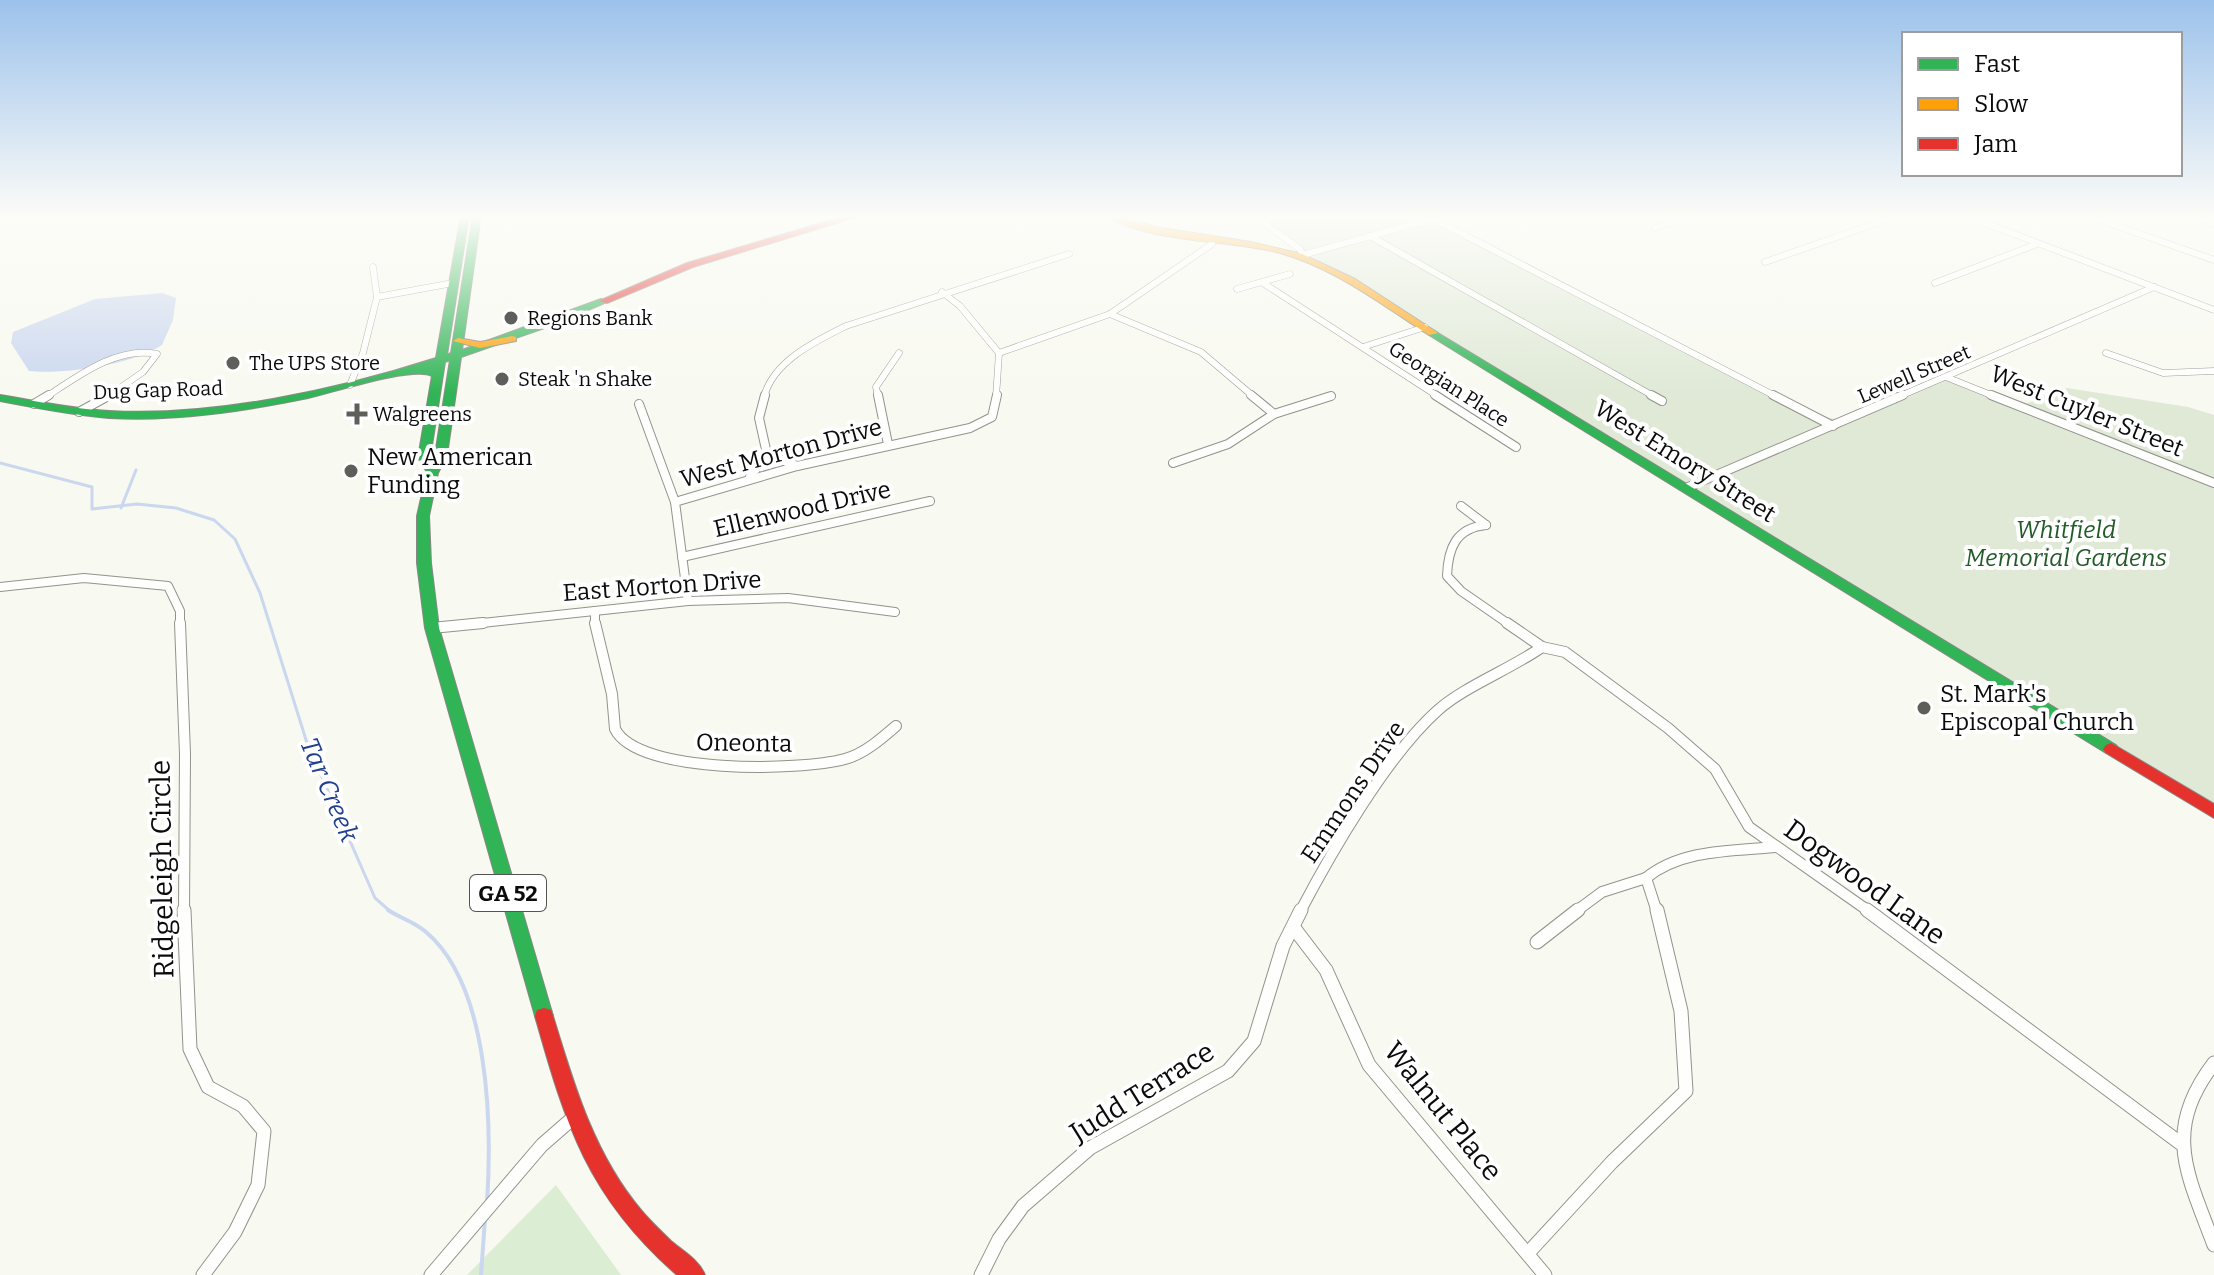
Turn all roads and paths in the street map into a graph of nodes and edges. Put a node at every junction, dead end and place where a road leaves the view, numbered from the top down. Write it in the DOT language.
graph roads {
  1 [pos="374,274"];
  2 [pos="454,274"];
  3 [pos="468,274"];
  4 [pos="667,274"];
  5 [pos="1000,274"];
  6 [pos="1168,274"];
  7 [pos="1288,274"];
  8 [pos="1336,274"];
  9 [pos="1438,274"];
  10 [pos="1540,274"];
  11 [pos="1957,274"];
  12 [pos="2121,274"];
  13 [pos="453,283"];
  14 [pos="1263,283"];
  15 [pos="1935,283"];
  16 [pos="2154,287"];
  17 [pos="1237,289"];
  18 [pos="942,292"];
  19 [pos="377,297"];
  20 [pos="2214,310"];
  21 [pos="1110,314"];
  22 [pos="1425,327"];
  23 [pos="1363,347"];
  24 [pos="457,349"];
  25 [pos="899,353"];
  26 [pos="999,353"];
  27 [pos="2106,353"];
  28 [pos="439,368"];
  29 [pos="2214,371"];
  30 [pos="1946,377"];
  31 [pos="350,385"];
  32 [pos="1331,396"];
  33 [pos="0,398"];
  34 [pos="1662,401"];
  35 [pos="34,404"];
  36 [pos="639,404"];
  37 [pos="79,412"];
  38 [pos="1274,414"];
  39 [pos="1833,426"];
  40 [pos="888,444"];
  41 [pos="1516,447"];
  42 [pos="767,454"];
  43 [pos="1173,463"];
  44 [pos="797,466"];
  45 [pos="431,470"];
  46 [pos="745,481"];
  47 [pos="2214,483"];
  48 [pos="1686,488"];
  49 [pos="930,501"];
  50 [pos="675,502"];
  51 [pos="1461,506"];
  52 [pos="682,557"];
  53 [pos="0,587"];
  54 [pos="688,601"];
  55 [pos="595,611"];
  56 [pos="895,612"];
  57 [pos="432,628"];
  58 [pos="1542,647"];
  59 [pos="896,726"];
  60 [pos="2214,812"];
  61 [pos="1776,847"];
  62 [pos="1646,878"];
  63 [pos="1294,928"];
  64 [pos="1537,942"];
  65 [pos="2214,1063"];
  66 [pos="573,1118"];
  67 [pos="2180,1143"];
  68 [pos="2214,1245"];
  69 [pos="1529,1252"];
  70 [pos="203,1275"];
  71 [pos="431,1275"];
  72 [pos="694,1275"];
  73 [pos="981,1275"];
  74 [pos="1545,1275"];
  1 -- 19 [label="street"];
  2 -- 13 [label="street, GA 52"];
  3 -- 24 [label="street, GA 52"];
  4 -- 24 [label="street, Dug Gap Road"];
  5 -- 18 [label="street"];
  6 -- 21 [label="street"];
  7 -- 14 [label="street"];
  8 -- 22 [label="street, West Emory Street"];
  9 -- 34 [label="street"];
  10 -- 39 [label="street"];
  11 -- 15 [label="street"];
  12 -- 16 [label="street"];
  13 -- 19 [label="street"];
  13 -- 28 [label="street, GA 52"];
  14 -- 17 [label="street"];
  14 -- 23 [label="street, Georgian Place"];
  16 -- 20 [label="street"];
  16 -- 30 [label="street, Lewell Street"];
  18 -- 26 [label="street"];
  18 -- 42 [label="street"];
  19 -- 31 [label="street"];
  21 -- 26 [label="street"];
  21 -- 38 [label="street"];
  22 -- 23 [label="street, Georgian Place"];
  22 -- 48 [label="street, West Emory Street"];
  23 -- 41 [label="street, Georgian Place"];
  24 -- 28 [label="street, Dug Gap Road"];
  24 -- 45 [label="street, GA 52"];
  25 -- 40 [label="street"];
  26 -- 40 [label="street, West Morton Drive"];
  27 -- 29 [label="street"];
  28 -- 31 [label="street, Dug Gap Road"];
  28 -- 45 [label="street, GA 52"];
  30 -- 39 [label="street, Lewell Street"];
  30 -- 47 [label="street, West Cuyler Street"];
  31 -- 37 [label="street, Dug Gap Road"];
  32 -- 38 [label="street"];
  33 -- 35 [label="street, Dug Gap Road"];
  35 -- 37 [label="street, Dug Gap Road"];
  35 -- 37 [label="street"];
  36 -- 50 [label="street"];
  38 -- 43 [label="street"];
  39 -- 48 [label="street, Lewell Street"];
  40 -- 44 [label="street, West Morton Drive"];
  42 -- 44 [label="street"];
  42 -- 46 [label="street"];
  44 -- 46 [label="street, West Morton Drive"];
  45 -- 57 [label="street, GA 52"];
  46 -- 50 [label="street, West Morton Drive"];
  48 -- 60 [label="street, West Emory Street"];
  49 -- 52 [label="street, Ellenwood Drive"];
  50 -- 52 [label="street, West Morton Drive"];
  51 -- 58 [label="street"];
  52 -- 54 [label="street, West Morton Drive"];
  53 -- 70 [label="street, Ridgeleigh Circle"];
  54 -- 55 [label="street, East Morton Drive"];
  54 -- 56 [label="street, East Morton Drive"];
  55 -- 57 [label="street, East Morton Drive"];
  55 -- 59 [label="street, Oneonta"];
  57 -- 66 [label="street, GA 52"];
  58 -- 61 [label="street, Dogwood Lane"];
  58 -- 63 [label="street, Emmons Drive"];
  61 -- 62 [label="street"];
  61 -- 67 [label="street, Dogwood Lane"];
  62 -- 64 [label="street"];
  62 -- 69 [label="street"];
  63 -- 69 [label="street, Walnut Place"];
  63 -- 73 [label="street, Judd Terrace"];
  65 -- 67 [label="street"];
  66 -- 71 [label="street"];
  66 -- 72 [label="street, GA 52"];
  67 -- 68 [label="street"];
  69 -- 74 [label="street, Walnut Place"];
}
